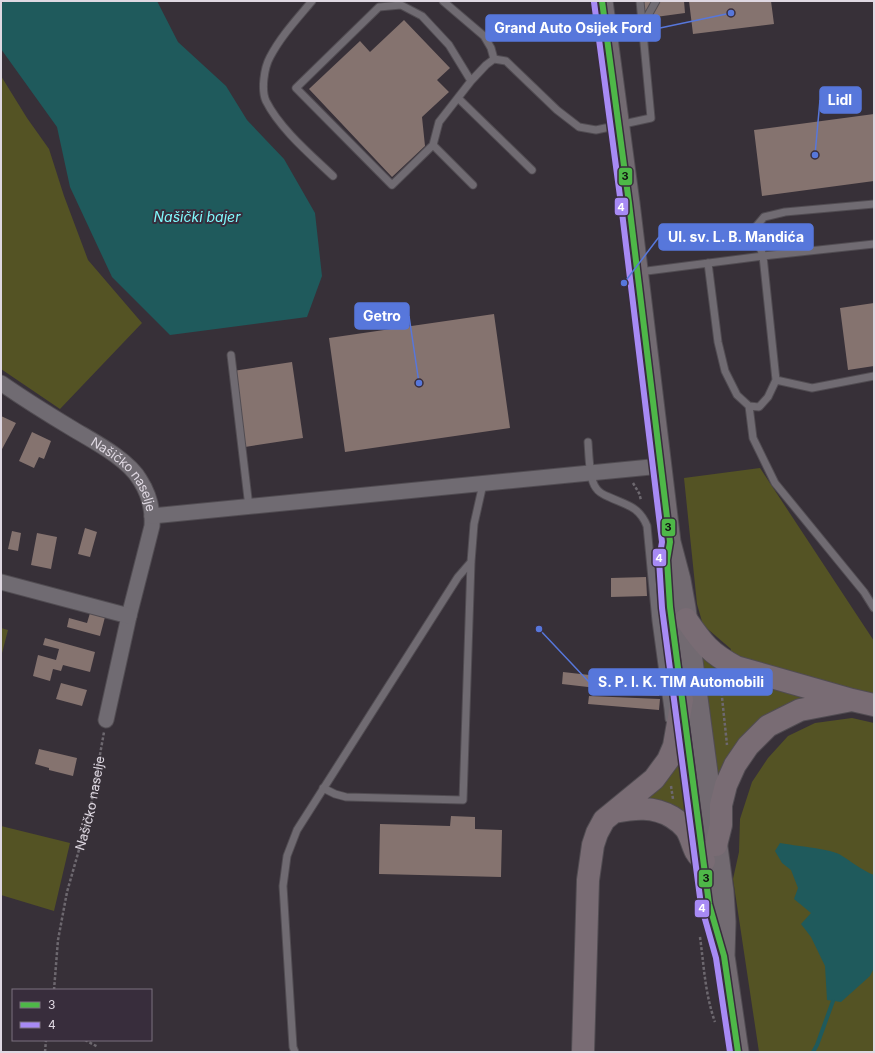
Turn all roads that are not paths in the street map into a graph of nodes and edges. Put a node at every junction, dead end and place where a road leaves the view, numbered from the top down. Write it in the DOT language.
graph roads {
  1 [pos="312,1"];
  2 [pos="443,1"];
  3 [pos="602,1"];
  4 [pos="640,1"];
  5 [pos="656,1"];
  6 [pos="642,26"];
  7 [pos="494,59"];
  8 [pos="471,80"];
  9 [pos="458,98"];
  10 [pos="619,126"];
  11 [pos="433,145"];
  12 [pos="532,170"];
  13 [pos="333,176"];
  14 [pos="473,185"];
  15 [pos="874,204"];
  16 [pos="874,244"];
  17 [pos="763,256"];
  18 [pos="708,263"];
  19 [pos="637,273"];
  20 [pos="231,355"];
  21 [pos="874,376"];
  22 [pos="776,380"];
  23 [pos="1,383"];
  24 [pos="749,406"];
  25 [pos="588,442"];
  26 [pos="660,466"];
  27 [pos="591,473"];
  28 [pos="483,484"];
  29 [pos="248,507"];
  30 [pos="152,516"];
  31 [pos="670,542"];
  32 [pos="471,562"];
  33 [pos="1,582"];
  34 [pos="874,608"];
  35 [pos="129,616"];
  36 [pos="686,619"];
  37 [pos="682,700"];
  38 [pos="852,700"];
  39 [pos="874,705"];
  40 [pos="669,719"];
  41 [pos="106,720"];
  42 [pos="323,788"];
  43 [pos="614,812"];
  44 [pos="710,853"];
  45 [pos="295,1052"];
  46 [pos="583,1052"];
  47 [pos="738,1052"];
  1 -- 13 [label="lane"];
  2 -- 7 [label="lane"];
  3 -- 10 [label="main road"];
  4 -- 6 [label="lane"];
  5 -- 6 [label="lane"];
  6 -- 10 [label="lane"];
  7 -- 8 [label="lane"];
  7 -- 10 [label="lane"];
  8 -- 9 [label="lane"];
  8 -- 11 [label="lane"];
  9 -- 11 [label="lane"];
  9 -- 12 [label="lane"];
  10 -- 19 [label="main road"];
  11 -- 14 [label="lane"];
  15 -- 17 [label="lane"];
  16 -- 17 [label="lane"];
  17 -- 18 [label="lane"];
  17 -- 22 [label="lane"];
  18 -- 19 [label="lane"];
  18 -- 24 [label="lane"];
  19 -- 26 [label="main road"];
  20 -- 29 [label="lane"];
  21 -- 22 [label="lane"];
  22 -- 24 [label="lane"];
  23 -- 30 [label="street, Našičko naselje"];
  24 -- 34 [label="lane"];
  25 -- 27 [label="lane"];
  26 -- 27 [label="street"];
  26 -- 31 [label="main road"];
  27 -- 28 [label="street"];
  27 -- 40 [label="lane"];
  28 -- 29 [label="street"];
  28 -- 32 [label="lane"];
  29 -- 30 [label="street"];
  30 -- 35 [label="street, Našičko naselje"];
  31 -- 36 [label="main road"];
  31 -- 37 [label="main road"];
  32 -- 42 [label="lane"];
  32 -- 42 [label="lane"];
  33 -- 35 [label="street"];
  35 -- 41 [label="street, Našičko naselje"];
  36 -- 38 [label="highway"];
  36 -- 44 [label="main road"];
  37 -- 43 [label="highway"];
  37 -- 44 [label="main road"];
  38 -- 39 [label="highway"];
  38 -- 44 [label="highway"];
  42 -- 45 [label="lane"];
  43 -- 44 [label="highway"];
  43 -- 46 [label="highway"];
  44 -- 47 [label="main road"];
}
